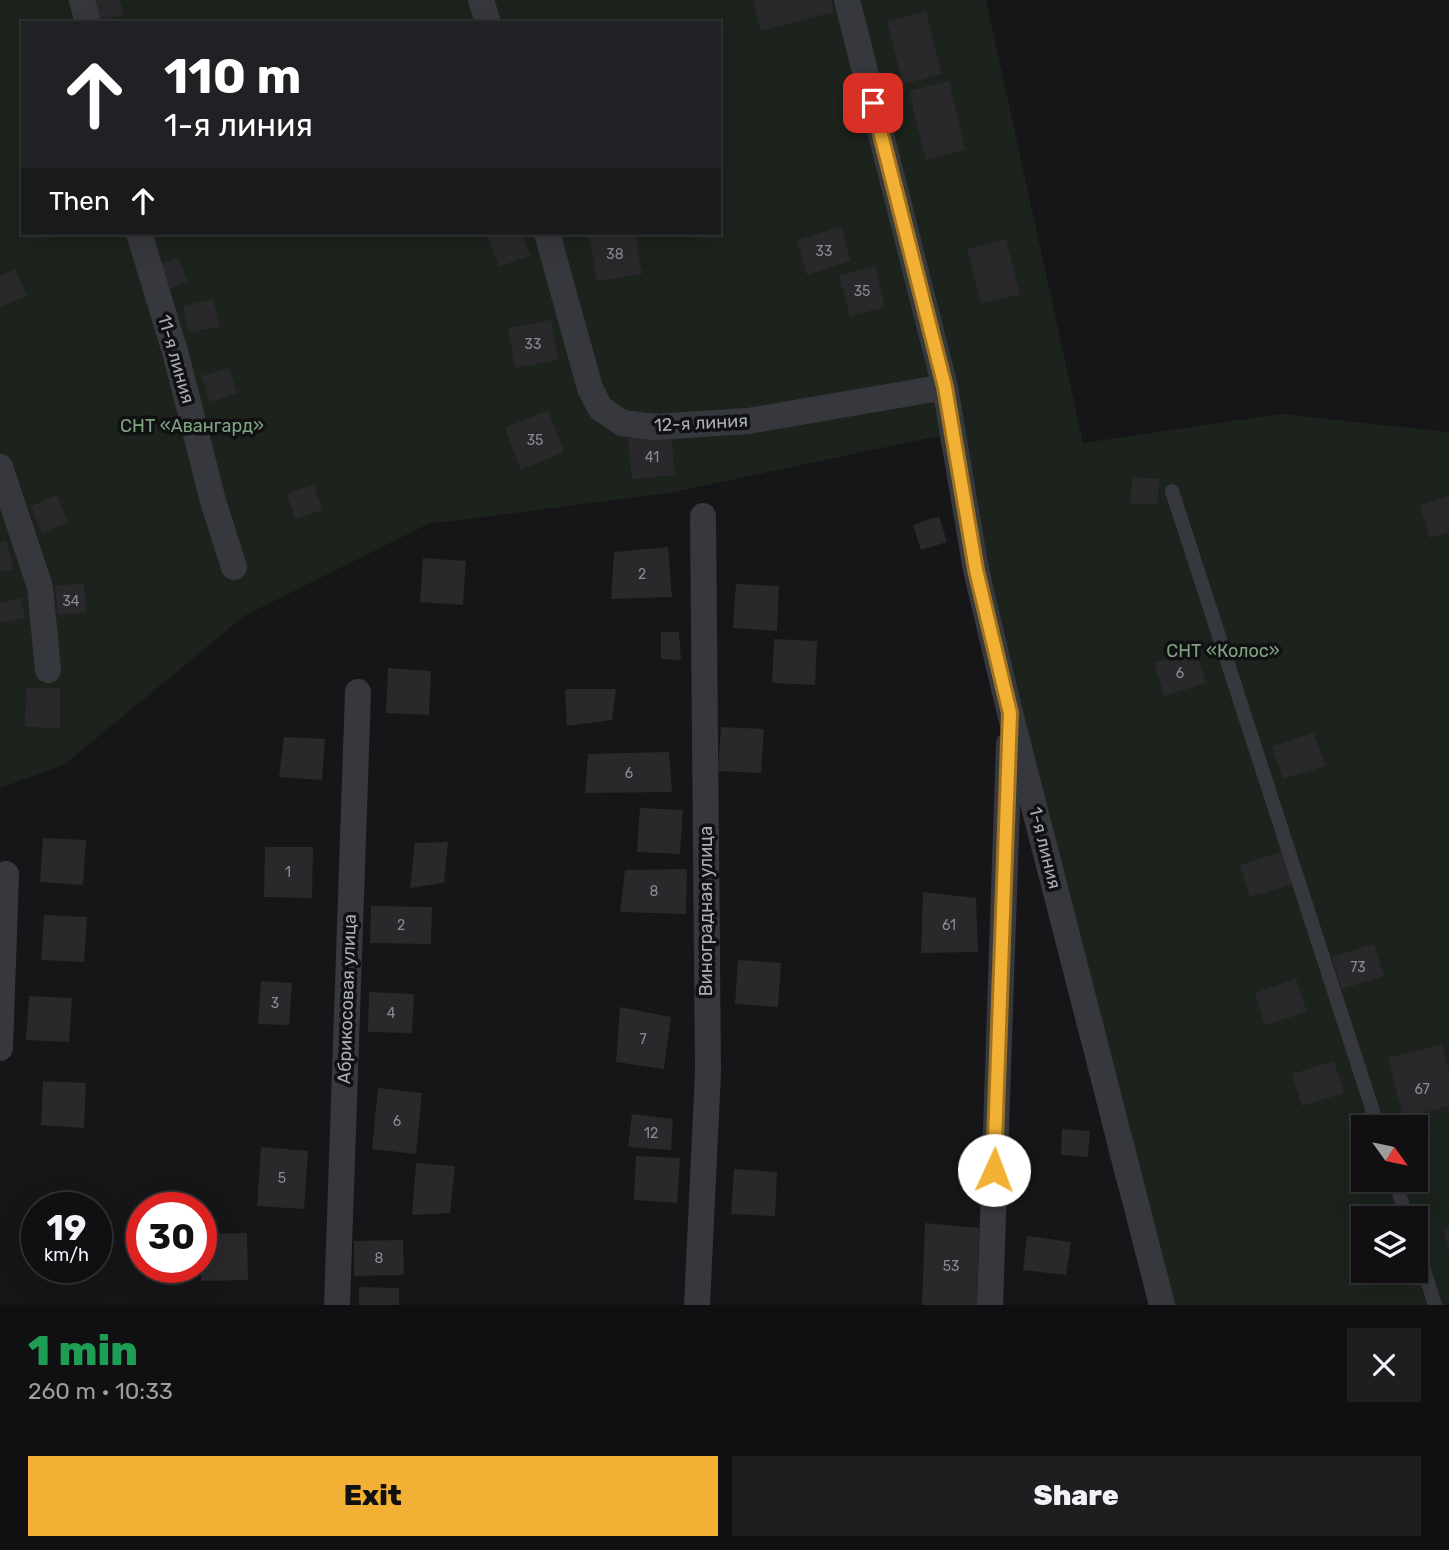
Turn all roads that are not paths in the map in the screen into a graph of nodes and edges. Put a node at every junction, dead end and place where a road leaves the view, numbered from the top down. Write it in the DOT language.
graph roads {
  1 [pos="82,0"];
  2 [pos="481,0"];
  3 [pos="847,0"];
  4 [pos="87,21"];
  5 [pos="487,21"];
  6 [pos="140,235"];
  7 [pos="548,235"];
  8 [pos="945,387"];
  9 [pos="0,467"];
  10 [pos="1172,491"];
  11 [pos="703,516"];
  12 [pos="234,567"];
  13 [pos="48,670"];
  14 [pos="358,692"];
  15 [pos="1010,713"];
  16 [pos="6,874"];
  17 [pos="0,1048"];
  18 [pos="1374,1115"];
  19 [pos="1428,1283"];
  20 [pos="337,1305"];
  21 [pos="698,1305"];
  22 [pos="990,1305"];
  23 [pos="1162,1305"];
  24 [pos="1435,1305"];
  1 -- 4 [label="street"];
  2 -- 5 [label="street"];
  3 -- 8 [label="street, 1-я линия"];
  6 -- 12 [label="street, 11-я линия"];
  7 -- 8 [label="street, 12-я линия"];
  8 -- 15 [label="street, 1-я линия"];
  9 -- 13 [label="street"];
  10 -- 18 [label="lane"];
  11 -- 21 [label="street, Виноградная улица"];
  14 -- 20 [label="street, Абрикосовая улица"];
  15 -- 22 [label="street"];
  15 -- 23 [label="street, 1-я линия"];
  16 -- 17 [label="street"];
  19 -- 24 [label="lane"];
}
